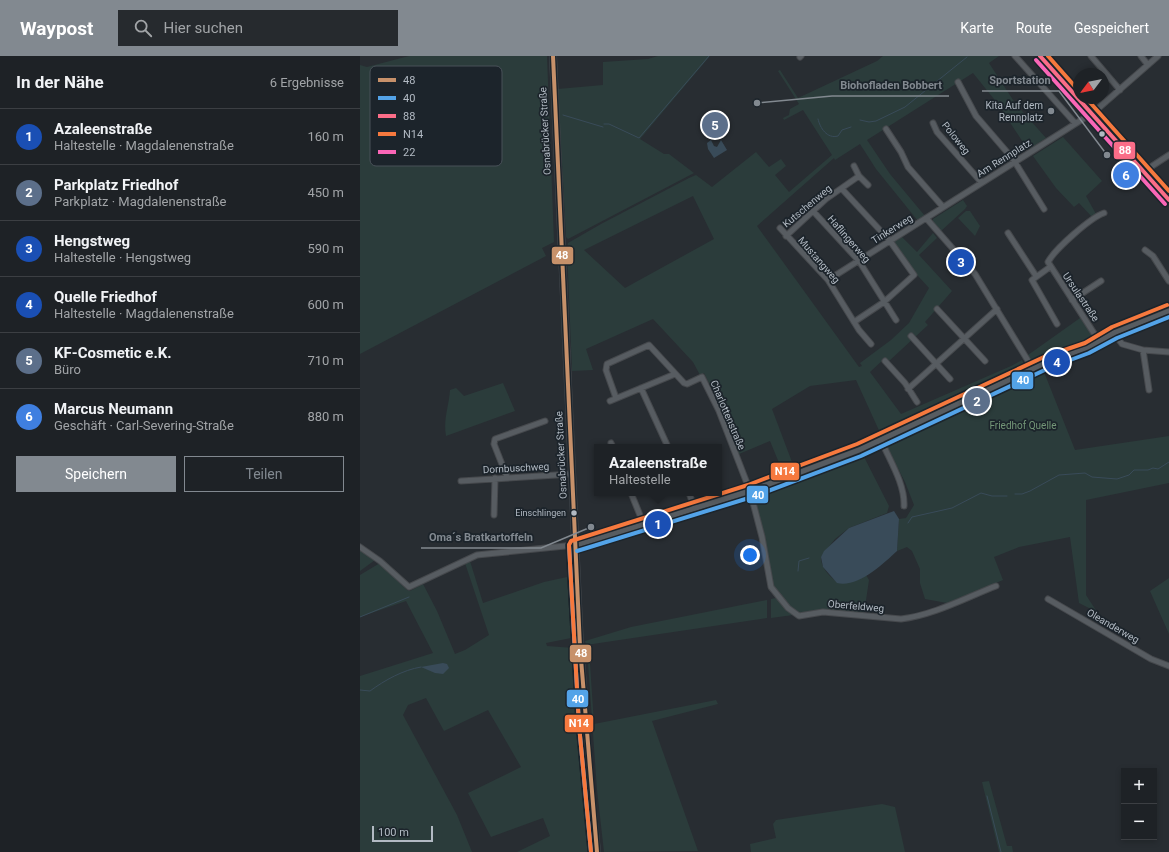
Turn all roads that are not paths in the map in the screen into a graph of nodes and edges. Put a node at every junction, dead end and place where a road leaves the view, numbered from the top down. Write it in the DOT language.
graph roads {
  1 [pos="553,56"];
  2 [pos="1015,56"];
  3 [pos="1040,56"];
  4 [pos="1091,56"];
  5 [pos="1141,56"];
  6 [pos="1158,56"];
  7 [pos="1148,64"];
  8 [pos="958,82"];
  9 [pos="1120,90"];
  10 [pos="1092,114"];
  11 [pos="933,123"];
  12 [pos="1075,123"];
  13 [pos="886,129"];
  14 [pos="1169,155"];
  15 [pos="1015,162"];
  16 [pos="854,166"];
  17 [pos="1143,172"];
  18 [pos="859,176"];
  19 [pos="982,183"];
  20 [pos="868,186"];
  21 [pos="842,188"];
  22 [pos="1169,200"];
  23 [pos="943,207"];
  24 [pos="1044,209"];
  25 [pos="813,211"];
  26 [pos="1104,213"];
  27 [pos="926,218"];
  28 [pos="780,228"];
  29 [pos="1008,233"];
  30 [pos="786,236"];
  31 [pos="890,241"];
  32 [pos="1146,250"];
  33 [pos="858,261"];
  34 [pos="1050,267"];
  35 [pos="1036,276"];
  36 [pos="828,280"];
  37 [pos="1101,281"];
  38 [pos="1169,281"];
  39 [pos="1072,300"];
  40 [pos="884,302"];
  41 [pos="937,309"];
  42 [pos="997,309"];
  43 [pos="1169,311"];
  44 [pos="896,320"];
  45 [pos="854,322"];
  46 [pos="1057,324"];
  47 [pos="1114,333"];
  48 [pos="911,336"];
  49 [pos="964,338"];
  50 [pos="1099,342"];
  51 [pos="871,344"];
  52 [pos="1143,350"];
  53 [pos="1169,352"];
  54 [pos="985,360"];
  55 [pos="885,361"];
  56 [pos="936,364"];
  57 [pos="1033,369"];
  58 [pos="675,374"];
  59 [pos="950,379"];
  60 [pos="641,388"];
  61 [pos="908,389"];
  62 [pos="1149,390"];
  63 [pos="616,398"];
  64 [pos="610,401"];
  65 [pos="917,402"];
  66 [pos="545,421"];
  67 [pos="882,440"];
  68 [pos="667,444"];
  69 [pos="572,474"];
  70 [pos="495,478"];
  71 [pos="507,478"];
  72 [pos="461,481"];
  73 [pos="750,491"];
  74 [pos="632,496"];
  75 [pos="690,496"];
  76 [pos="904,506"];
  77 [pos="695,509"];
  78 [pos="494,515"];
  79 [pos="644,525"];
  80 [pos="575,546"];
  81 [pos="360,547"];
  82 [pos="996,586"];
  83 [pos="1048,599"];
  84 [pos="1169,666"];
  85 [pos="597,852"];
  1 -- 69 [label="main road, Osnabrücker Straße"];
  2 -- 12 [label="street"];
  3 -- 10 [label="street"];
  4 -- 9 [label="street"];
  5 -- 7 [label="street"];
  6 -- 7 [label="street, Am Rennplatz"];
  7 -- 9 [label="street, Am Rennplatz"];
  8 -- 15 [label="street"];
  9 -- 10 [label="street, Am Rennplatz"];
  10 -- 12 [label="street, Am Rennplatz"];
  10 -- 17 [label="street"];
  11 -- 19 [label="street, Poloweg"];
  12 -- 15 [label="street, Am Rennplatz"];
  13 -- 23 [label="street"];
  14 -- 17 [label="street"];
  15 -- 19 [label="street, Am Rennplatz"];
  15 -- 24 [label="street"];
  16 -- 18 [label="street"];
  17 -- 22 [label="street"];
  18 -- 20 [label="street"];
  18 -- 21 [label="street, Kutschenweg"];
  19 -- 23 [label="street, Am Rennplatz"];
  21 -- 25 [label="street, Kutschenweg"];
  21 -- 31 [label="street"];
  23 -- 27 [label="street, Am Rennplatz"];
  25 -- 30 [label="street, Kutschenweg"];
  25 -- 33 [label="street, Haflingerweg"];
  26 -- 34 [label="street, Ursulastraße"];
  27 -- 31 [label="street, Tinkerweg"];
  27 -- 42 [label="street"];
  28 -- 30 [label="street, Mustangweg"];
  29 -- 35 [label="street"];
  30 -- 36 [label="street, Mustangweg"];
  31 -- 33 [label="street, Tinkerweg"];
  31 -- 40 [label="street"];
  32 -- 38 [label="street"];
  33 -- 36 [label="street, Tinkerweg"];
  33 -- 40 [label="street, Haflingerweg"];
  34 -- 35 [label="street"];
  34 -- 39 [label="street, Ursulastraße"];
  35 -- 46 [label="street"];
  36 -- 45 [label="street, Mustangweg"];
  37 -- 39 [label="street"];
  39 -- 50 [label="street, Ursulastraße"];
  40 -- 44 [label="street, Haflingerweg"];
  40 -- 45 [label="street"];
  41 -- 49 [label="street"];
  42 -- 49 [label="street"];
  42 -- 57 [label="street"];
  43 -- 47 [label="street"];
  45 -- 51 [label="street, Mustangweg"];
  47 -- 50 [label="street"];
  47 -- 52 [label="street"];
  48 -- 56 [label="street"];
  49 -- 54 [label="street"];
  49 -- 56 [label="street"];
  50 -- 57 [label="street"];
  52 -- 53 [label="street"];
  52 -- 62 [label="street"];
  55 -- 61 [label="street"];
  56 -- 59 [label="street"];
  56 -- 61 [label="street"];
  57 -- 67 [label="street"];
  58 -- 60 [label="street"];
  58 -- 63 [label="street, Charlottenstraße"];
  58 -- 73 [label="street, Charlottenstraße"];
  60 -- 63 [label="street"];
  60 -- 68 [label="street"];
  61 -- 65 [label="street"];
  63 -- 64 [label="street"];
  66 -- 71 [label="street"];
  67 -- 73 [label="street"];
  67 -- 76 [label="street"];
  69 -- 71 [label="street, Dornbuschweg"];
  69 -- 80 [label="main road, Osnabrücker Straße"];
  70 -- 71 [label="street, Dornbuschweg"];
  70 -- 72 [label="street, Dornbuschweg"];
  70 -- 78 [label="street"];
  73 -- 77 [label="street"];
  73 -- 82 [label="street, Oberfeldweg"];
  74 -- 79 [label="street"];
  75 -- 77 [label="street"];
  77 -- 79 [label="street"];
  79 -- 80 [label="street"];
  80 -- 81 [label="street"];
  80 -- 85 [label="main road, Osnabrücker Straße"];
  83 -- 84 [label="street, Oleanderweg"];
}
